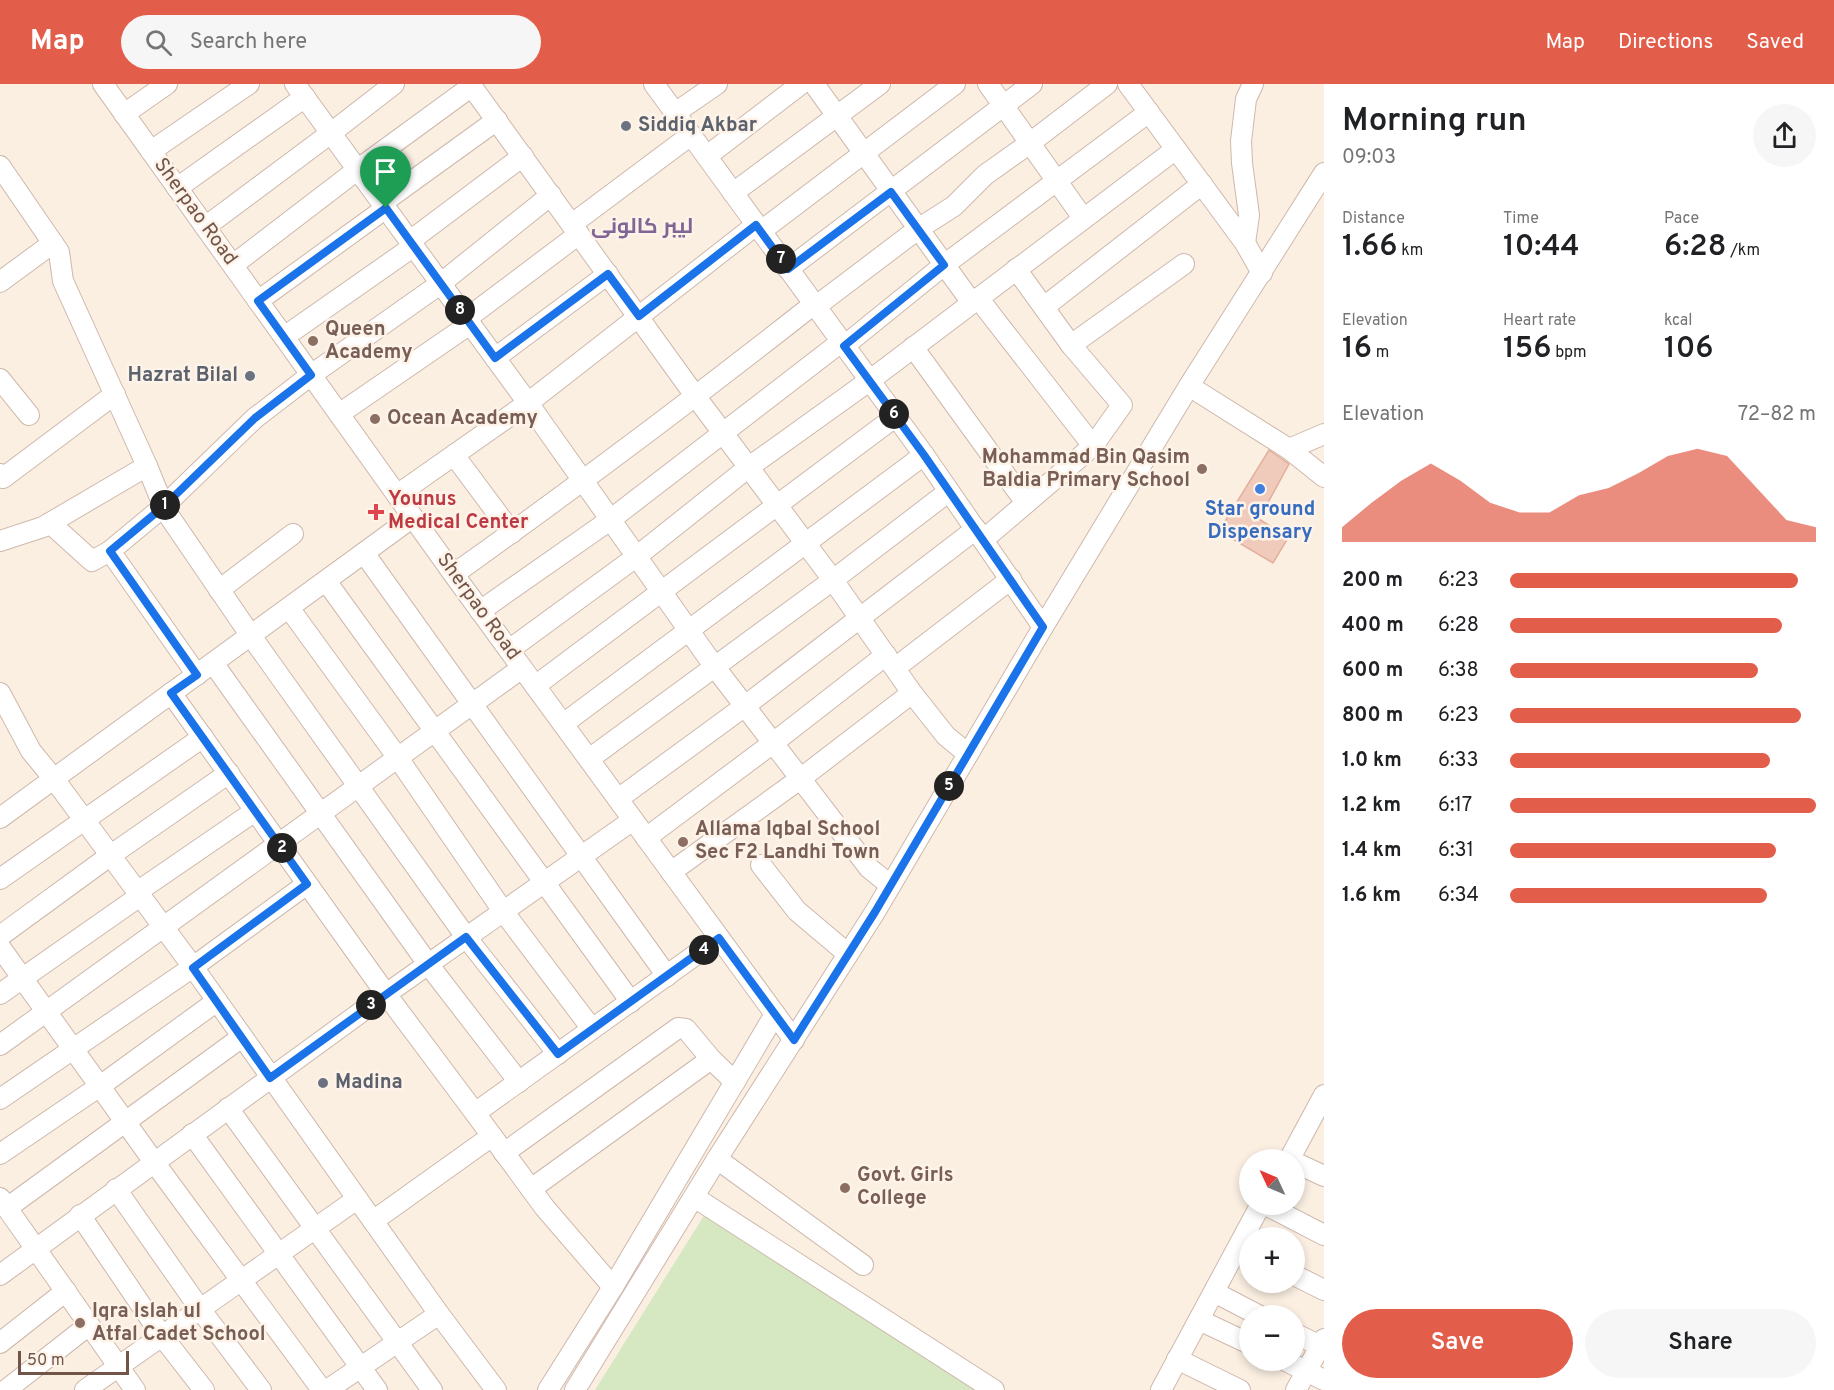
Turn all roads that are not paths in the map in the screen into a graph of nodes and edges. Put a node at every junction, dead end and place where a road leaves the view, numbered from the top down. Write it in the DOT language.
graph roads {
  1 [pos="103,84"];
  2 [pos="167,84"];
  3 [pos="249,84"];
  4 [pos="394,84"];
  5 [pos="654,84"];
  6 [pos="717,84"];
  7 [pos="801,84"];
  8 [pos="814,84"];
  9 [pos="880,84"];
  10 [pos="955,84"];
  11 [pos="988,84"];
  12 [pos="1032,84"];
  13 [pos="1107,84"];
  14 [pos="1128,84"];
  15 [pos="1253,84"];
  16 [pos="477,87"];
  17 [pos="303,89"];
  18 [pos="1003,105"];
  19 [pos="1149,112"];
  20 [pos="675,113"];
  21 [pos="124,114"];
  22 [pos="837,116"];
  23 [pos="497,120"];
  24 [pos="331,133"];
  25 [pos="691,135"];
  26 [pos="1030,143"];
  27 [pos="1176,148"];
  28 [pos="151,151"];
  29 [pos="864,153"];
  30 [pos="523,156"];
  31 [pos="707,156"];
  32 [pos="0,166"];
  33 [pos="357,170"];
  34 [pos="1324,173"];
  35 [pos="1056,180"];
  36 [pos="1202,184"];
  37 [pos="177,188"];
  38 [pos="891,192"];
  39 [pos="734,193"];
  40 [pos="551,195"];
  41 [pos="384,206"];
  42 [pos="1083,218"];
  43 [pos="205,227"];
  44 [pos="759,228"];
  45 [pos="576,229"];
  46 [pos="918,229"];
  47 [pos="53,243"];
  48 [pos="1245,243"];
  49 [pos="412,244"];
  50 [pos="1184,264"];
  51 [pos="944,265"];
  52 [pos="232,266"];
  53 [pos="788,269"];
  54 [pos="1016,269"];
  55 [pos="1262,273"];
  56 [pos="608,274"];
  57 [pos="0,282"];
  58 [pos="441,284"];
  59 [pos="975,300"];
  60 [pos="258,301"];
  61 [pos="814,305"];
  62 [pos="1044,307"];
  63 [pos="639,316"];
  64 [pos="468,321"];
  65 [pos="284,337"];
  66 [pos="842,344"];
  67 [pos="1071,345"];
  68 [pos="913,347"];
  69 [pos="495,358"];
  70 [pos="311,375"];
  71 [pos="0,379"];
  72 [pos="869,381"];
  73 [pos="1189,386"];
  74 [pos="115,394"];
  75 [pos="696,397"];
  76 [pos="528,403"];
  77 [pos="339,414"];
  78 [pos="29,415"];
  79 [pos="895,417"];
  80 [pos="724,434"];
  81 [pos="1324,434"];
  82 [pos="1093,446"];
  83 [pos="1290,449"];
  84 [pos="454,455"];
  85 [pos="924,455"];
  86 [pos="147,466"];
  87 [pos="749,467"];
  88 [pos="0,474"];
  89 [pos="1324,477"];
  90 [pos="583,482"];
  91 [pos="948,492"];
  92 [pos="397,495"];
  93 [pos="1026,503"];
  94 [pos="776,504"];
  95 [pos="163,507"];
  96 [pos="413,518"];
  97 [pos="610,520"];
  98 [pos="50,523"];
  99 [pos="512,533"];
  100 [pos="293,534"];
  101 [pos="979,534"];
  102 [pos="0,541"];
  103 [pos="806,542"];
  104 [pos="110,551"];
  105 [pos="364,553"];
  106 [pos="636,557"];
  107 [pos="454,574"];
  108 [pos="1011,579"];
  109 [pos="833,580"];
  110 [pos="326,581"];
  111 [pos="219,590"];
  112 [pos="662,593"];
  113 [pos="289,608"];
  114 [pos="480,611"];
  115 [pos="860,617"];
  116 [pos="1043,627"];
  117 [pos="689,631"];
  118 [pos="251,636"];
  119 [pos="509,650"];
  120 [pos="890,662"];
  121 [pos="213,663"];
  122 [pos="714,666"];
  123 [pos="522,668"];
  124 [pos="197,675"];
  125 [pos="535,686"];
  126 [pos="0,693"];
  127 [pos="171,693"];
  128 [pos="912,693"];
  129 [pos="472,705"];
  130 [pos="745,706"];
  131 [pos="563,723"];
  132 [pos="435,731"];
  133 [pos="203,737"];
  134 [pos="773,743"];
  135 [pos="968,754"];
  136 [pos="398,758"];
  137 [pos="589,759"];
  138 [pos="229,773"];
  139 [pos="54,778"];
  140 [pos="800,779"];
  141 [pos="358,786"];
  142 [pos="618,799"];
  143 [pos="255,811"];
  144 [pos="321,812"];
  145 [pos="0,818"];
  146 [pos="85,820"];
  147 [pos="633,820"];
  148 [pos="646,838"];
  149 [pos="279,843"];
  150 [pos="111,855"];
  151 [pos="580,856"];
  152 [pos="761,864"];
  153 [pos="671,872"];
  154 [pos="0,879"];
  155 [pos="543,883"];
  156 [pos="307,884"];
  157 [pos="890,885"];
  158 [pos="139,894"];
  159 [pos="503,911"];
  160 [pos="163,927"];
  161 [pos="0,936"];
  162 [pos="466,937"];
  163 [pos="719,938"];
  164 [pos="0,947"];
  165 [pos="848,954"];
  166 [pos="428,964"];
  167 [pos="193,968"];
  168 [pos="667,976"];
  169 [pos="23,978"];
  170 [pos="0,994"];
  171 [pos="386,994"];
  172 [pos="217,1001"];
  173 [pos="631,1002"];
  174 [pos="47,1011"];
  175 [pos="775,1014"];
  176 [pos="592,1029"];
  177 [pos="242,1037"];
  178 [pos="794,1040"];
  179 [pos="0,1045"];
  180 [pos="74,1048"];
  181 [pos="558,1054"];
  182 [pos="711,1059"];
  183 [pos="270,1078"];
  184 [pos="519,1082"];
  185 [pos="735,1082"];
  186 [pos="100,1086"];
  187 [pos="1324,1095"];
  188 [pos="0,1099"];
  189 [pos="228,1108"];
  190 [pos="474,1113"];
  191 [pos="1319,1115"];
  192 [pos="126,1122"];
  193 [pos="192,1134"];
  194 [pos="492,1136"];
  195 [pos="1296,1149"];
  196 [pos="504,1153"];
  197 [pos="0,1154"];
  198 [pos="717,1159"];
  199 [pos="154,1162"];
  200 [pos="1305,1167"];
  201 [pos="1324,1176"];
  202 [pos="116,1189"];
  203 [pos="531,1190"];
  204 [pos="694,1197"];
  205 [pos="357,1199"];
  206 [pos="3,1203"];
  207 [pos="80,1215"];
  208 [pos="1285,1215"];
  209 [pos="373,1221"];
  210 [pos="316,1228"];
  211 [pos="1324,1234"];
  212 [pos="35,1248"];
  213 [pos="280,1253"];
  214 [pos="1239,1257"];
  215 [pos="863,1264"];
  216 [pos="0,1275"];
  217 [pos="241,1280"];
  218 [pos="1305,1280"];
  219 [pos="614,1287"];
  220 [pos="1324,1290"];
  221 [pos="66,1292"];
  222 [pos="1214,1292"];
  223 [pos="1239,1305"];
  224 [pos="200,1309"];
  225 [pos="439,1314"];
  226 [pos="1199,1320"];
  227 [pos="89,1325"];
  228 [pos="162,1335"];
  229 [pos="1305,1338"];
  230 [pos="1239,1339"];
  231 [pos="398,1341"];
  232 [pos="0,1343"];
  233 [pos="1323,1345"];
  234 [pos="1178,1359"];
  235 [pos="118,1366"];
  236 [pos="361,1367"];
  237 [pos="1315,1376"];
  238 [pos="6,1390"];
  239 [pos="85,1390"];
  240 [pos="135,1390"];
  241 [pos="204,1390"];
  242 [pos="261,1390"];
  243 [pos="322,1390"];
  244 [pos="327,1390"];
  245 [pos="377,1390"];
  246 [pos="432,1390"];
  247 [pos="496,1390"];
  248 [pos="548,1390"];
  249 [pos="574,1390"];
  250 [pos="994,1390"];
  251 [pos="1161,1390"];
  252 [pos="1240,1390"];
  253 [pos="1296,1390"];
  1 -- 21 [label="street, Sherpao Road"];
  2 -- 21 [label="street"];
  3 -- 28 [label="street"];
  4 -- 24 [label="street"];
  5 -- 20 [label="street"];
  6 -- 20 [label="street"];
  7 -- 31 [label="street"];
  8 -- 22 [label="street"];
  9 -- 22 [label="street"];
  10 -- 29 [label="street"];
  11 -- 18 [label="street"];
  12 -- 18 [label="street"];
  13 -- 26 [label="street"];
  14 -- 19 [label="street"];
  15 -- 48 [label="street"];
  16 -- 23 [label="street"];
  16 -- 33 [label="street"];
  17 -- 24 [label="street"];
  17 -- 37 [label="street"];
  18 -- 26 [label="street"];
  18 -- 38 [label="street"];
  19 -- 27 [label="street"];
  19 -- 35 [label="street"];
  20 -- 25 [label="street"];
  21 -- 28 [label="street, Sherpao Road"];
  22 -- 29 [label="street"];
  22 -- 39 [label="street"];
  23 -- 30 [label="street"];
  23 -- 41 [label="street"];
  24 -- 33 [label="street"];
  24 -- 43 [label="street"];
  25 -- 31 [label="street"];
  25 -- 45 [label="street"];
  26 -- 35 [label="street"];
  26 -- 46 [label="street"];
  27 -- 36 [label="street"];
  27 -- 42 [label="street"];
  28 -- 37 [label="street, Sherpao Road"];
  29 -- 38 [label="street"];
  29 -- 44 [label="street"];
  30 -- 40 [label="street"];
  30 -- 49 [label="street"];
  31 -- 39 [label="street"];
  32 -- 47 [label="street"];
  33 -- 41 [label="street"];
  33 -- 52 [label="street"];
  34 -- 55 [label="street"];
  35 -- 42 [label="street"];
  35 -- 51 [label="street"];
  36 -- 48 [label="street"];
  36 -- 62 [label="street"];
  37 -- 43 [label="street, Sherpao Road"];
  38 -- 46 [label="street"];
  38 -- 53 [label="street"];
  39 -- 44 [label="street"];
  40 -- 45 [label="street"];
  40 -- 58 [label="street"];
  41 -- 49 [label="street"];
  41 -- 60 [label="street"];
  42 -- 54 [label="street"];
  43 -- 52 [label="street, Sherpao Road"];
  44 -- 53 [label="street"];
  44 -- 63 [label="street"];
  45 -- 56 [label="street"];
  45 -- 64 [label="street"];
  46 -- 51 [label="street"];
  46 -- 61 [label="street"];
  47 -- 57 [label="street"];
  47 -- 74 [label="street"];
  48 -- 55 [label="street"];
  49 -- 58 [label="street"];
  49 -- 65 [label="street"];
  50 -- 67 [label="street"];
  51 -- 59 [label="street"];
  51 -- 66 [label="street"];
  52 -- 60 [label="street, Sherpao Road"];
  53 -- 61 [label="street"];
  54 -- 59 [label="street"];
  54 -- 62 [label="street"];
  55 -- 73 [label="street"];
  56 -- 63 [label="street"];
  56 -- 69 [label="street"];
  58 -- 64 [label="street"];
  58 -- 70 [label="street"];
  59 -- 68 [label="street"];
  59 -- 82 [label="street"];
  60 -- 65 [label="street, Sherpao Road"];
  61 -- 66 [label="street"];
  61 -- 75 [label="street"];
  62 -- 67 [label="street"];
  63 -- 75 [label="street"];
  63 -- 76 [label="street"];
  64 -- 69 [label="street"];
  64 -- 77 [label="street"];
  65 -- 70 [label="street, Sherpao Road"];
  66 -- 72 [label="street"];
  66 -- 80 [label="street"];
  67 -- 82 [label="street"];
  68 -- 72 [label="street"];
  68 -- 93 [label="street"];
  69 -- 76 [label="street"];
  70 -- 77 [label="street, Sherpao Road"];
  70 -- 95 [label="street"];
  71 -- 78 [label="street"];
  72 -- 79 [label="street"];
  72 -- 87 [label="street"];
  73 -- 83 [label="street"];
  73 -- 116 [label="street"];
  74 -- 86 [label="street"];
  74 -- 88 [label="street"];
  75 -- 80 [label="street"];
  75 -- 90 [label="street"];
  76 -- 84 [label="street"];
  76 -- 90 [label="street"];
  77 -- 92 [label="street, Sherpao Road"];
  79 -- 85 [label="street"];
  79 -- 94 [label="street"];
  80 -- 87 [label="street"];
  80 -- 97 [label="street"];
  81 -- 83 [label="street"];
  82 -- 93 [label="street"];
  83 -- 89 [label="street"];
  84 -- 92 [label="street"];
  84 -- 99 [label="street"];
  85 -- 91 [label="street"];
  85 -- 103 [label="street"];
  86 -- 95 [label="street"];
  86 -- 98 [label="street"];
  87 -- 94 [label="street"];
  87 -- 106 [label="street"];
  90 -- 97 [label="street"];
  90 -- 99 [label="street"];
  91 -- 101 [label="street"];
  91 -- 109 [label="street"];
  92 -- 96 [label="street, Sherpao Road"];
  93 -- 101 [label="street"];
  94 -- 103 [label="street"];
  94 -- 112 [label="street"];
  95 -- 104 [label="street"];
  95 -- 111 [label="street"];
  96 -- 105 [label="street"];
  96 -- 107 [label="street, Sherpao Road"];
  97 -- 106 [label="street"];
  97 -- 114 [label="street"];
  98 -- 102 [label="street"];
  98 -- 104 [label="street"];
  99 -- 107 [label="street"];
  100 -- 111 [label="street"];
  101 -- 108 [label="street"];
  101 -- 115 [label="street"];
  103 -- 109 [label="street"];
  103 -- 117 [label="street"];
  104 -- 124 [label="street"];
  105 -- 110 [label="street"];
  105 -- 129 [label="street"];
  106 -- 112 [label="street"];
  106 -- 119 [label="street"];
  107 -- 114 [label="street, Sherpao Road"];
  108 -- 116 [label="street"];
  108 -- 120 [label="street"];
  109 -- 115 [label="street"];
  109 -- 122 [label="street"];
  110 -- 113 [label="street"];
  110 -- 132 [label="street"];
  111 -- 118 [label="street"];
  112 -- 117 [label="street"];
  112 -- 125 [label="street"];
  113 -- 118 [label="street"];
  113 -- 136 [label="street"];
  114 -- 119 [label="street, Sherpao Road"];
  115 -- 120 [label="street"];
  115 -- 130 [label="street"];
  116 -- 135 [label="street"];
  117 -- 122 [label="street"];
  117 -- 131 [label="street"];
  118 -- 121 [label="street"];
  118 -- 141 [label="street"];
  119 -- 123 [label="street, Sherpao Road"];
  120 -- 128 [label="street"];
  120 -- 134 [label="street"];
  121 -- 124 [label="street"];
  121 -- 144 [label="street"];
  122 -- 130 [label="street"];
  122 -- 137 [label="street"];
  123 -- 125 [label="street, Sherpao Road"];
  123 -- 129 [label="street"];
  124 -- 127 [label="street"];
  125 -- 131 [label="street, Sherpao Road"];
  126 -- 139 [label="street"];
  127 -- 133 [label="street"];
  127 -- 139 [label="street"];
  128 -- 135 [label="street"];
  128 -- 140 [label="street"];
  129 -- 132 [label="street"];
  129 -- 151 [label="street"];
  130 -- 134 [label="street"];
  130 -- 142 [label="street"];
  131 -- 137 [label="street, Sherpao Road"];
  132 -- 136 [label="street"];
  132 -- 155 [label="street"];
  133 -- 138 [label="street"];
  133 -- 146 [label="street"];
  134 -- 140 [label="street"];
  134 -- 148 [label="street"];
  135 -- 157 [label="street"];
  136 -- 141 [label="street"];
  136 -- 159 [label="street"];
  137 -- 142 [label="street, Sherpao Road"];
  138 -- 143 [label="street"];
  138 -- 150 [label="street"];
  139 -- 145 [label="street"];
  139 -- 146 [label="street"];
  140 -- 153 [label="street"];
  140 -- 157 [label="street"];
  141 -- 144 [label="street"];
  141 -- 162 [label="street"];
  142 -- 147 [label="street, Sherpao Road"];
  143 -- 149 [label="street"];
  143 -- 158 [label="street"];
  144 -- 149 [label="street"];
  144 -- 166 [label="street"];
  146 -- 150 [label="street"];
  146 -- 154 [label="street"];
  147 -- 148 [label="street, Sherpao Road"];
  147 -- 151 [label="street"];
  148 -- 153 [label="street, Sherpao Road"];
  149 -- 156 [label="street"];
  149 -- 160 [label="street"];
  150 -- 158 [label="street"];
  150 -- 161 [label="street"];
  151 -- 155 [label="street"];
  151 -- 168 [label="street"];
  152 -- 165 [label="street"];
  153 -- 163 [label="street, Sherpao Road"];
  155 -- 159 [label="street"];
  155 -- 173 [label="street"];
  156 -- 167 [label="street"];
  156 -- 171 [label="street"];
  157 -- 165 [label="street"];
  158 -- 160 [label="street"];
  158 -- 169 [label="street"];
  159 -- 162 [label="street"];
  159 -- 176 [label="street"];
  160 -- 167 [label="street"];
  160 -- 174 [label="street"];
  162 -- 166 [label="street"];
  162 -- 181 [label="street"];
  163 -- 168 [label="street"];
  163 -- 175 [label="street, Sherpao Road"];
  164 -- 169 [label="street"];
  165 -- 178 [label="street"];
  166 -- 171 [label="street"];
  166 -- 184 [label="street"];
  167 -- 172 [label="street"];
  167 -- 180 [label="street"];
  168 -- 173 [label="street"];
  169 -- 170 [label="street"];
  169 -- 174 [label="street"];
  171 -- 183 [label="street"];
  171 -- 190 [label="street"];
  172 -- 177 [label="street"];
  172 -- 186 [label="street"];
  173 -- 176 [label="street"];
  174 -- 179 [label="street"];
  174 -- 180 [label="street"];
  175 -- 178 [label="street, Sherpao Road"];
  175 -- 185 [label="street"];
  176 -- 181 [label="street"];
  177 -- 183 [label="street"];
  177 -- 192 [label="street"];
  178 -- 198 [label="street"];
  180 -- 186 [label="street"];
  180 -- 188 [label="street"];
  181 -- 184 [label="street"];
  182 -- 185 [label="street"];
  182 -- 196 [label="street"];
  182 -- 203 [label="street"];
  183 -- 189 [label="street"];
  183 -- 205 [label="street"];
  184 -- 190 [label="street"];
  185 -- 219 [label="street"];
  186 -- 192 [label="street"];
  186 -- 197 [label="street"];
  187 -- 191 [label="street"];
  189 -- 193 [label="street"];
  189 -- 210 [label="street"];
  190 -- 194 [label="street"];
  191 -- 195 [label="street"];
  192 -- 199 [label="street"];
  192 -- 206 [label="street"];
  193 -- 199 [label="street"];
  193 -- 213 [label="street"];
  194 -- 196 [label="street"];
  194 -- 209 [label="street"];
  196 -- 203 [label="street"];
  198 -- 204 [label="street"];
  198 -- 215 [label="street"];
  199 -- 202 [label="street"];
  199 -- 217 [label="street"];
  200 -- 201 [label="street"];
  202 -- 207 [label="street"];
  202 -- 224 [label="street"];
  203 -- 219 [label="street"];
  204 -- 249 [label="street"];
  204 -- 250 [label="street"];
  205 -- 209 [label="street"];
  205 -- 210 [label="street"];
  206 -- 212 [label="street"];
  207 -- 212 [label="street"];
  207 -- 228 [label="street"];
  208 -- 211 [label="street"];
  209 -- 225 [label="street"];
  210 -- 213 [label="street"];
  210 -- 231 [label="street"];
  212 -- 216 [label="street"];
  212 -- 221 [label="street"];
  213 -- 217 [label="street"];
  213 -- 236 [label="street"];
  214 -- 222 [label="street"];
  217 -- 224 [label="street"];
  217 -- 243 [label="street"];
  218 -- 220 [label="street"];
  219 -- 248 [label="street"];
  221 -- 227 [label="street"];
  221 -- 232 [label="street"];
  222 -- 223 [label="street"];
  222 -- 226 [label="street"];
  224 -- 228 [label="street"];
  224 -- 242 [label="street"];
  225 -- 231 [label="street"];
  225 -- 247 [label="street"];
  226 -- 230 [label="street"];
  226 -- 234 [label="street"];
  227 -- 235 [label="street"];
  227 -- 238 [label="street"];
  228 -- 235 [label="street"];
  228 -- 241 [label="street"];
  229 -- 233 [label="street"];
  231 -- 236 [label="street"];
  231 -- 246 [label="street"];
  233 -- 237 [label="street"];
  234 -- 251 [label="street"];
  234 -- 252 [label="street"];
  235 -- 239 [label="street"];
  235 -- 240 [label="street"];
  236 -- 244 [label="street"];
  236 -- 245 [label="street"];
  237 -- 253 [label="street"];
}
